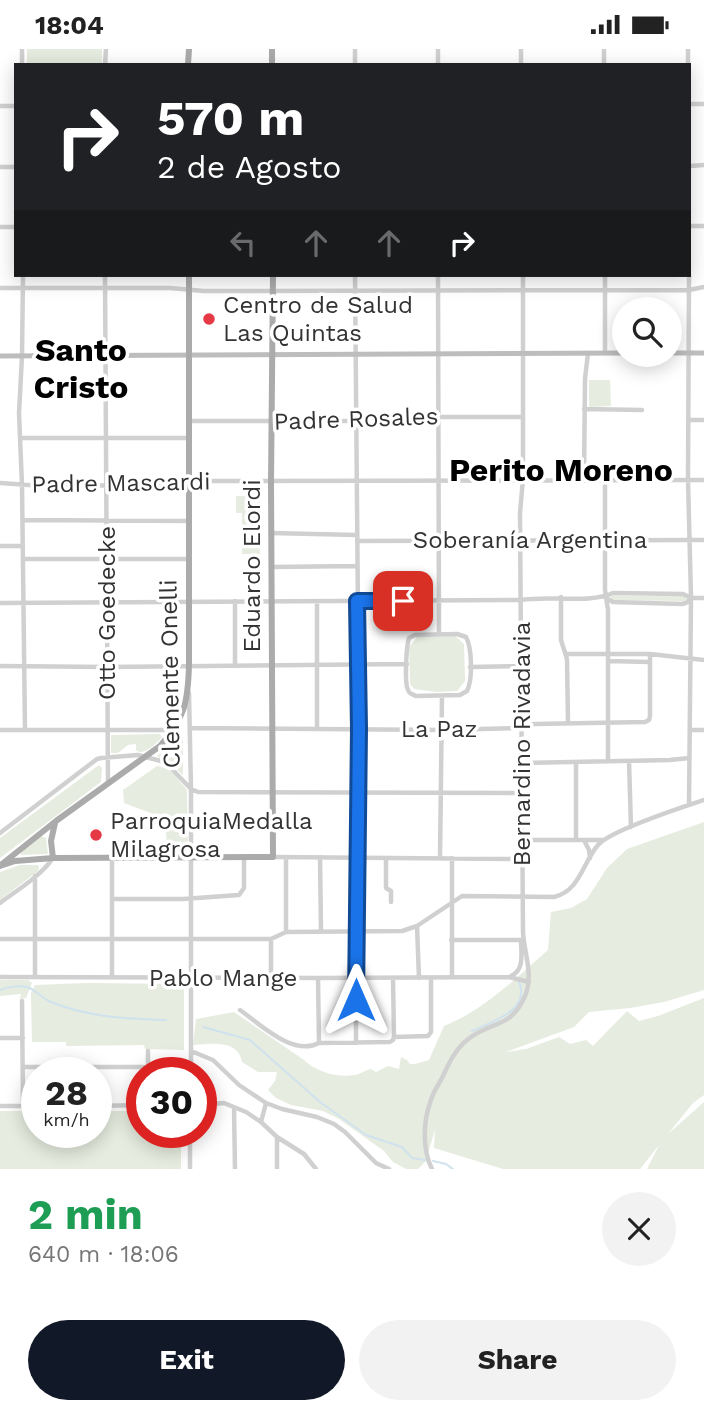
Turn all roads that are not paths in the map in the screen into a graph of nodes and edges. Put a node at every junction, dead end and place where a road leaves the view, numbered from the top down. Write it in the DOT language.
graph roads {
  1 [pos="23,277"];
  2 [pos="105,277"];
  3 [pos="189,277"];
  4 [pos="272,277"];
  5 [pos="355,277"];
  6 [pos="438,277"];
  7 [pos="523,277"];
  8 [pos="605,277"];
  9 [pos="688,277"];
  10 [pos="704,287"];
  11 [pos="0,288"];
  12 [pos="22,288"];
  13 [pos="104,288"];
  14 [pos="189,290"];
  15 [pos="438,290"];
  16 [pos="523,290"];
  17 [pos="605,290"];
  18 [pos="689,290"];
  19 [pos="273,291"];
  20 [pos="355,291"];
  21 [pos="355,353"];
  22 [pos="438,353"];
  23 [pos="523,353"];
  24 [pos="588,353"];
  25 [pos="605,353"];
  26 [pos="612,353"];
  27 [pos="682,353"];
  28 [pos="689,353"];
  29 [pos="704,353"];
  30 [pos="189,354"];
  31 [pos="106,355"];
  32 [pos="272,355"];
  33 [pos="0,356"];
  34 [pos="22,356"];
  35 [pos="584,409"];
  36 [pos="642,410"];
  37 [pos="438,416"];
  38 [pos="523,417"];
  39 [pos="356,419"];
  40 [pos="688,420"];
  41 [pos="704,420"];
  42 [pos="189,421"];
  43 [pos="272,421"];
  44 [pos="21,437"];
  45 [pos="107,438"];
  46 [pos="189,438"];
  47 [pos="523,479"];
  48 [pos="584,479"];
  49 [pos="605,479"];
  50 [pos="688,479"];
  51 [pos="704,479"];
  52 [pos="439,480"];
  53 [pos="357,481"];
  54 [pos="271,482"];
  55 [pos="0,483"];
  56 [pos="189,483"];
  57 [pos="22,485"];
  58 [pos="107,485"];
  59 [pos="23,520"];
  60 [pos="107,520"];
  61 [pos="189,521"];
  62 [pos="271,533"];
  63 [pos="357,538"];
  64 [pos="521,540"];
  65 [pos="604,540"];
  66 [pos="689,540"];
  67 [pos="704,540"];
  68 [pos="438,541"];
  69 [pos="0,546"];
  70 [pos="22,546"];
  71 [pos="23,559"];
  72 [pos="107,559"];
  73 [pos="189,559"];
  74 [pos="357,566"];
  75 [pos="272,567"];
  76 [pos="561,597"];
  77 [pos="605,597"];
  78 [pos="691,598"];
  79 [pos="704,598"];
  80 [pos="439,600"];
  81 [pos="521,600"];
  82 [pos="235,601"];
  83 [pos="317,601"];
  84 [pos="357,601"];
  85 [pos="189,602"];
  86 [pos="272,602"];
  87 [pos="0,603"];
  88 [pos="107,603"];
  89 [pos="24,604"];
  90 [pos="439,634"];
  91 [pos="566,654"];
  92 [pos="608,654"];
  93 [pos="650,654"];
  94 [pos="691,659"];
  95 [pos="704,660"];
  96 [pos="608,661"];
  97 [pos="650,662"];
  98 [pos="272,664"];
  99 [pos="317,664"];
  100 [pos="407,664"];
  101 [pos="235,665"];
  102 [pos="358,665"];
  103 [pos="0,666"];
  104 [pos="24,666"];
  105 [pos="189,666"];
  106 [pos="521,666"];
  107 [pos="107,667"];
  108 [pos="470,667"];
  109 [pos="188,688"];
  110 [pos="442,696"];
  111 [pos="568,723"];
  112 [pos="608,723"];
  113 [pos="190,728"];
  114 [pos="522,728"];
  115 [pos="107,729"];
  116 [pos="272,729"];
  117 [pos="317,729"];
  118 [pos="359,729"];
  119 [pos="0,730"];
  120 [pos="25,730"];
  121 [pos="173,730"];
  122 [pos="443,730"];
  123 [pos="690,730"];
  124 [pos="704,730"];
  125 [pos="108,757"];
  126 [pos="146,757"];
  127 [pos="690,758"];
  128 [pos="608,761"];
  129 [pos="629,761"];
  130 [pos="523,763"];
  131 [pos="576,763"];
  132 [pos="108,783"];
  133 [pos="191,789"];
  134 [pos="359,792"];
  135 [pos="272,793"];
  136 [pos="442,793"];
  137 [pos="522,793"];
  138 [pos="704,800"];
  139 [pos="689,805"];
  140 [pos="55,821"];
  141 [pos="631,827"];
  142 [pos="0,833"];
  143 [pos="584,839"];
  144 [pos="603,839"];
  145 [pos="523,840"];
  146 [pos="576,840"];
  147 [pos="53,857"];
  148 [pos="112,857"];
  149 [pos="191,857"];
  150 [pos="244,857"];
  151 [pos="273,857"];
  152 [pos="286,857"];
  153 [pos="320,857"];
  154 [pos="358,857"];
  155 [pos="386,857"];
  156 [pos="440,858"];
  157 [pos="452,858"];
  158 [pos="523,859"];
  159 [pos="590,859"];
  160 [pos="0,865"];
  161 [pos="35,876"];
  162 [pos="524,897"];
  163 [pos="190,898"];
  164 [pos="112,899"];
  165 [pos="391,902"];
  166 [pos="0,903"];
  167 [pos="452,903"];
  168 [pos="417,926"];
  169 [pos="286,932"];
  170 [pos="321,932"];
  171 [pos="356,932"];
  172 [pos="0,939"];
  173 [pos="35,939"];
  174 [pos="112,939"];
  175 [pos="271,939"];
  176 [pos="191,940"];
  177 [pos="451,940"];
  178 [pos="522,940"];
  179 [pos="0,977"];
  180 [pos="35,977"];
  181 [pos="113,977"];
  182 [pos="452,977"];
  183 [pos="509,977"];
  184 [pos="190,978"];
  185 [pos="271,978"];
  186 [pos="318,978"];
  187 [pos="356,978"];
  188 [pos="393,978"];
  189 [pos="419,978"];
  190 [pos="431,978"];
  191 [pos="529,982"];
  192 [pos="22,1001"];
  193 [pos="240,1010"];
  194 [pos="394,1037"];
  195 [pos="0,1038"];
  196 [pos="23,1038"];
  197 [pos="319,1043"];
  198 [pos="356,1043"];
  199 [pos="148,1051"];
  200 [pos="191,1051"];
  201 [pos="23,1057"];
  202 [pos="148,1057"];
  203 [pos="191,1057"];
  204 [pos="266,1103"];
  205 [pos="217,1104"];
  206 [pos="0,1106"];
  207 [pos="21,1106"];
  208 [pos="234,1106"];
  209 [pos="261,1122"];
  210 [pos="277,1137"];
  211 [pos="190,1148"];
  212 [pos="190,1169"];
  213 [pos="235,1169"];
  214 [pos="277,1169"];
  215 [pos="316,1169"];
  216 [pos="389,1169"];
  217 [pos="432,1169"];
  1 -- 12 [label="street"];
  2 -- 13 [label="street, Otto Goedecke"];
  3 -- 14 [label="main road, Clemente Onelli"];
  4 -- 19 [label="main road, Eduardo Elordi"];
  5 -- 20 [label="street"];
  6 -- 15 [label="street"];
  7 -- 16 [label="street, Bernardino Rivadavia"];
  8 -- 17 [label="street"];
  9 -- 18 [label="street"];
  10 -- 18 [label="street"];
  11 -- 12 [label="street"];
  12 -- 13 [label="street"];
  12 -- 34 [label="street"];
  13 -- 14 [label="street"];
  13 -- 31 [label="street, Otto Goedecke"];
  14 -- 19 [label="street"];
  14 -- 30 [label="main road, Clemente Onelli"];
  15 -- 16 [label="street"];
  15 -- 20 [label="street"];
  15 -- 22 [label="street"];
  16 -- 17 [label="street"];
  16 -- 23 [label="street, Bernardino Rivadavia"];
  17 -- 18 [label="street"];
  17 -- 25 [label="street"];
  18 -- 28 [label="street"];
  19 -- 20 [label="street"];
  19 -- 32 [label="main road, Eduardo Elordi"];
  20 -- 21 [label="street"];
  21 -- 22 [label="street"];
  21 -- 32 [label="street"];
  21 -- 39 [label="street"];
  22 -- 23 [label="street"];
  22 -- 37 [label="street"];
  23 -- 24 [label="street"];
  23 -- 38 [label="street, Bernardino Rivadavia"];
  24 -- 25 [label="street"];
  24 -- 35 [label="street"];
  25 -- 26 [label="street"];
  27 -- 28 [label="street"];
  28 -- 29 [label="street"];
  28 -- 40 [label="street"];
  30 -- 31 [label="street"];
  30 -- 32 [label="street"];
  30 -- 42 [label="main road, Clemente Onelli"];
  31 -- 34 [label="street"];
  31 -- 45 [label="street, Otto Goedecke"];
  32 -- 43 [label="main road, Eduardo Elordi"];
  33 -- 34 [label="street"];
  34 -- 44 [label="street"];
  35 -- 36 [label="street"];
  35 -- 48 [label="street"];
  37 -- 38 [label="street, Padre Rosales"];
  37 -- 39 [label="street, Padre Rosales"];
  37 -- 52 [label="street"];
  38 -- 47 [label="street, Bernardino Rivadavia"];
  39 -- 43 [label="street, Padre Rosales"];
  39 -- 53 [label="street"];
  40 -- 41 [label="street"];
  40 -- 50 [label="street"];
  42 -- 43 [label="street, Padre Rosales"];
  42 -- 46 [label="main road, Clemente Onelli"];
  43 -- 54 [label="main road, Eduardo Elordi"];
  44 -- 45 [label="street"];
  44 -- 57 [label="street"];
  45 -- 46 [label="street"];
  45 -- 58 [label="street, Otto Goedecke"];
  46 -- 56 [label="main road, Clemente Onelli"];
  47 -- 48 [label="street, Padre Mascardi"];
  47 -- 52 [label="street, Padre Mascardi"];
  47 -- 64 [label="street, Bernardino Rivadavia"];
  48 -- 49 [label="street, Padre Mascardi"];
  49 -- 50 [label="street, Padre Mascardi"];
  49 -- 65 [label="street"];
  50 -- 51 [label="street, Padre Mascardi"];
  50 -- 66 [label="street"];
  52 -- 53 [label="street, Padre Mascardi"];
  52 -- 68 [label="street"];
  53 -- 54 [label="street, Padre Mascardi"];
  53 -- 63 [label="street"];
  54 -- 56 [label="street, Padre Mascardi"];
  54 -- 62 [label="main road, Eduardo Elordi"];
  55 -- 57 [label="street, Padre Mascardi"];
  56 -- 58 [label="street, Padre Mascardi"];
  56 -- 61 [label="main road, Clemente Onelli"];
  57 -- 58 [label="street, Padre Mascardi"];
  57 -- 59 [label="street"];
  58 -- 60 [label="street, Otto Goedecke"];
  59 -- 60 [label="street"];
  59 -- 70 [label="street"];
  60 -- 61 [label="street"];
  60 -- 72 [label="street, Otto Goedecke"];
  61 -- 73 [label="main road, Clemente Onelli"];
  62 -- 63 [label="street, Soberanía Argentina"];
  62 -- 75 [label="main road, Eduardo Elordi"];
  63 -- 68 [label="street, Soberanía Argentina"];
  63 -- 74 [label="street"];
  64 -- 65 [label="street, Soberanía Argentina"];
  64 -- 68 [label="street, Soberanía Argentina"];
  64 -- 81 [label="street, Bernardino Rivadavia"];
  65 -- 66 [label="street, Soberanía Argentina"];
  65 -- 77 [label="street"];
  66 -- 67 [label="street, Soberanía Argentina"];
  66 -- 78 [label="street"];
  68 -- 80 [label="street"];
  69 -- 70 [label="street"];
  70 -- 71 [label="street"];
  71 -- 72 [label="street"];
  71 -- 89 [label="street"];
  72 -- 73 [label="street"];
  72 -- 88 [label="street, Otto Goedecke"];
  73 -- 85 [label="main road, Clemente Onelli"];
  74 -- 75 [label="street"];
  74 -- 84 [label="street"];
  75 -- 86 [label="main road, Eduardo Elordi"];
  76 -- 77 [label="street"];
  76 -- 81 [label="street"];
  76 -- 91 [label="street"];
  77 -- 78 [label="street"];
  77 -- 78 [label="street"];
  77 -- 92 [label="street"];
  78 -- 79 [label="street"];
  78 -- 94 [label="street"];
  80 -- 81 [label="street"];
  80 -- 84 [label="street"];
  80 -- 90 [label="street"];
  81 -- 106 [label="street, Bernardino Rivadavia"];
  82 -- 85 [label="street"];
  82 -- 86 [label="street"];
  82 -- 101 [label="street"];
  83 -- 84 [label="street"];
  83 -- 86 [label="street"];
  83 -- 99 [label="street"];
  84 -- 102 [label="street"];
  85 -- 88 [label="street"];
  85 -- 105 [label="main road, Clemente Onelli"];
  86 -- 98 [label="main road, Eduardo Elordi"];
  87 -- 89 [label="street"];
  88 -- 89 [label="street"];
  88 -- 107 [label="street, Otto Goedecke"];
  89 -- 104 [label="street"];
  90 -- 100 [label="street"];
  90 -- 108 [label="street"];
  91 -- 92 [label="street"];
  91 -- 111 [label="street"];
  92 -- 93 [label="street"];
  92 -- 96 [label="street"];
  93 -- 94 [label="street"];
  93 -- 97 [label="street"];
  94 -- 95 [label="street"];
  94 -- 123 [label="street"];
  96 -- 97 [label="street"];
  96 -- 112 [label="street"];
  97 -- 112 [label="street, La Paz"];
  98 -- 99 [label="street"];
  98 -- 101 [label="street"];
  98 -- 116 [label="main road, Eduardo Elordi"];
  99 -- 102 [label="street"];
  99 -- 117 [label="street"];
  100 -- 102 [label="street"];
  100 -- 110 [label="street"];
  101 -- 105 [label="street"];
  102 -- 118 [label="street"];
  103 -- 104 [label="street"];
  104 -- 107 [label="street"];
  104 -- 120 [label="street"];
  105 -- 107 [label="street"];
  105 -- 109 [label="main road, Clemente Onelli"];
  106 -- 108 [label="street"];
  106 -- 114 [label="street, Bernardino Rivadavia"];
  107 -- 115 [label="street, Otto Goedecke"];
  108 -- 110 [label="street"];
  109 -- 113 [label="street, Clemente Onelli"];
  109 -- 121 [label="main road"];
  110 -- 122 [label="street"];
  111 -- 112 [label="street, La Paz"];
  111 -- 114 [label="street, La Paz"];
  112 -- 128 [label="street"];
  113 -- 116 [label="street, La Paz"];
  113 -- 133 [label="street, Clemente Onelli"];
  114 -- 122 [label="street, La Paz"];
  114 -- 130 [label="street, Bernardino Rivadavia"];
  115 -- 120 [label="street"];
  115 -- 121 [label="street"];
  115 -- 125 [label="street, Otto Goedecke"];
  116 -- 117 [label="street, La Paz"];
  116 -- 135 [label="main road, Eduardo Elordi"];
  117 -- 118 [label="street, La Paz"];
  118 -- 122 [label="street, La Paz"];
  118 -- 134 [label="street"];
  119 -- 120 [label="street"];
  121 -- 126 [label="main road"];
  122 -- 136 [label="street"];
  123 -- 124 [label="street"];
  123 -- 127 [label="street"];
  125 -- 126 [label="street"];
  125 -- 132 [label="street, Otto Goedecke"];
  125 -- 142 [label="street"];
  126 -- 132 [label="main road"];
  126 -- 133 [label="street"];
  127 -- 129 [label="street"];
  127 -- 139 [label="street"];
  128 -- 129 [label="street"];
  128 -- 131 [label="street"];
  129 -- 141 [label="street"];
  130 -- 131 [label="street"];
  130 -- 137 [label="street, Bernardino Rivadavia"];
  131 -- 146 [label="street"];
  132 -- 140 [label="main road"];
  133 -- 135 [label="street"];
  133 -- 149 [label="street, Clemente Onelli"];
  134 -- 135 [label="street"];
  134 -- 136 [label="street"];
  134 -- 154 [label="street"];
  135 -- 151 [label="main road, Eduardo Elordi"];
  136 -- 137 [label="street"];
  136 -- 156 [label="street"];
  137 -- 145 [label="street, Bernardino Rivadavia"];
  138 -- 139 [label="street"];
  139 -- 141 [label="street"];
  140 -- 147 [label="main road"];
  140 -- 160 [label="main road"];
  141 -- 144 [label="street"];
  143 -- 144 [label="street"];
  143 -- 146 [label="street"];
  143 -- 159 [label="street"];
  144 -- 159 [label="street"];
  145 -- 146 [label="street"];
  145 -- 158 [label="street, Bernardino Rivadavia"];
  147 -- 148 [label="main road"];
  147 -- 160 [label="main road"];
  147 -- 161 [label="street"];
  148 -- 149 [label="main road"];
  148 -- 164 [label="street"];
  149 -- 150 [label="main road"];
  149 -- 163 [label="street, Clemente Onelli"];
  150 -- 151 [label="main road"];
  150 -- 163 [label="street"];
  151 -- 152 [label="street"];
  152 -- 153 [label="street"];
  152 -- 169 [label="street"];
  153 -- 154 [label="street"];
  153 -- 170 [label="street"];
  154 -- 155 [label="street"];
  154 -- 171 [label="street"];
  155 -- 156 [label="street"];
  155 -- 165 [label="street"];
  156 -- 157 [label="street"];
  157 -- 158 [label="street"];
  157 -- 167 [label="street"];
  158 -- 162 [label="street, Bernardino Rivadavia"];
  159 -- 162 [label="street"];
  161 -- 166 [label="street"];
  161 -- 173 [label="street"];
  162 -- 167 [label="street"];
  162 -- 178 [label="street, Bernardino Rivadavia"];
  163 -- 164 [label="street"];
  163 -- 176 [label="street, Clemente Onelli"];
  164 -- 174 [label="street"];
  167 -- 168 [label="street"];
  167 -- 177 [label="street"];
  168 -- 171 [label="street"];
  168 -- 189 [label="street"];
  169 -- 170 [label="street"];
  169 -- 175 [label="street"];
  170 -- 171 [label="street"];
  171 -- 187 [label="street"];
  172 -- 173 [label="street"];
  173 -- 174 [label="street"];
  173 -- 180 [label="street"];
  174 -- 176 [label="street"];
  174 -- 181 [label="street"];
  175 -- 176 [label="street"];
  175 -- 185 [label="street"];
  176 -- 184 [label="street, Clemente Onelli"];
  177 -- 178 [label="street"];
  177 -- 182 [label="street"];
  178 -- 183 [label="street, Bernardino Rivadavia"];
  178 -- 191 [label="street, Bernardino Rivadavia"];
  179 -- 180 [label="street, Pablo Mange"];
  180 -- 181 [label="street, Pablo Mange"];
  181 -- 184 [label="street, Pablo Mange"];
  182 -- 183 [label="street, Pablo Mange"];
  182 -- 190 [label="street, Pablo Mange"];
  183 -- 191 [label="street, Pablo Mange"];
  184 -- 185 [label="street, Pablo Mange"];
  184 -- 200 [label="street, Clemente Onelli"];
  185 -- 186 [label="street, Pablo Mange"];
  186 -- 187 [label="street, Pablo Mange"];
  186 -- 197 [label="street"];
  187 -- 188 [label="street, Pablo Mange"];
  187 -- 198 [label="street"];
  188 -- 189 [label="street, Pablo Mange"];
  188 -- 194 [label="street"];
  189 -- 190 [label="street, Pablo Mange"];
  190 -- 194 [label="street"];
  191 -- 217 [label="street"];
  192 -- 196 [label="street"];
  193 -- 197 [label="street"];
  194 -- 198 [label="street"];
  195 -- 196 [label="street"];
  196 -- 201 [label="street"];
  197 -- 198 [label="street"];
  199 -- 202 [label="street"];
  200 -- 203 [label="street, Clemente Onelli"];
  200 -- 204 [label="street"];
  204 -- 209 [label="street"];
  204 -- 216 [label="street"];
  205 -- 208 [label="street"];
  206 -- 207 [label="street"];
  208 -- 209 [label="street"];
  208 -- 213 [label="street"];
  209 -- 210 [label="street"];
  210 -- 214 [label="street"];
  210 -- 215 [label="street"];
  211 -- 212 [label="street"];
}
